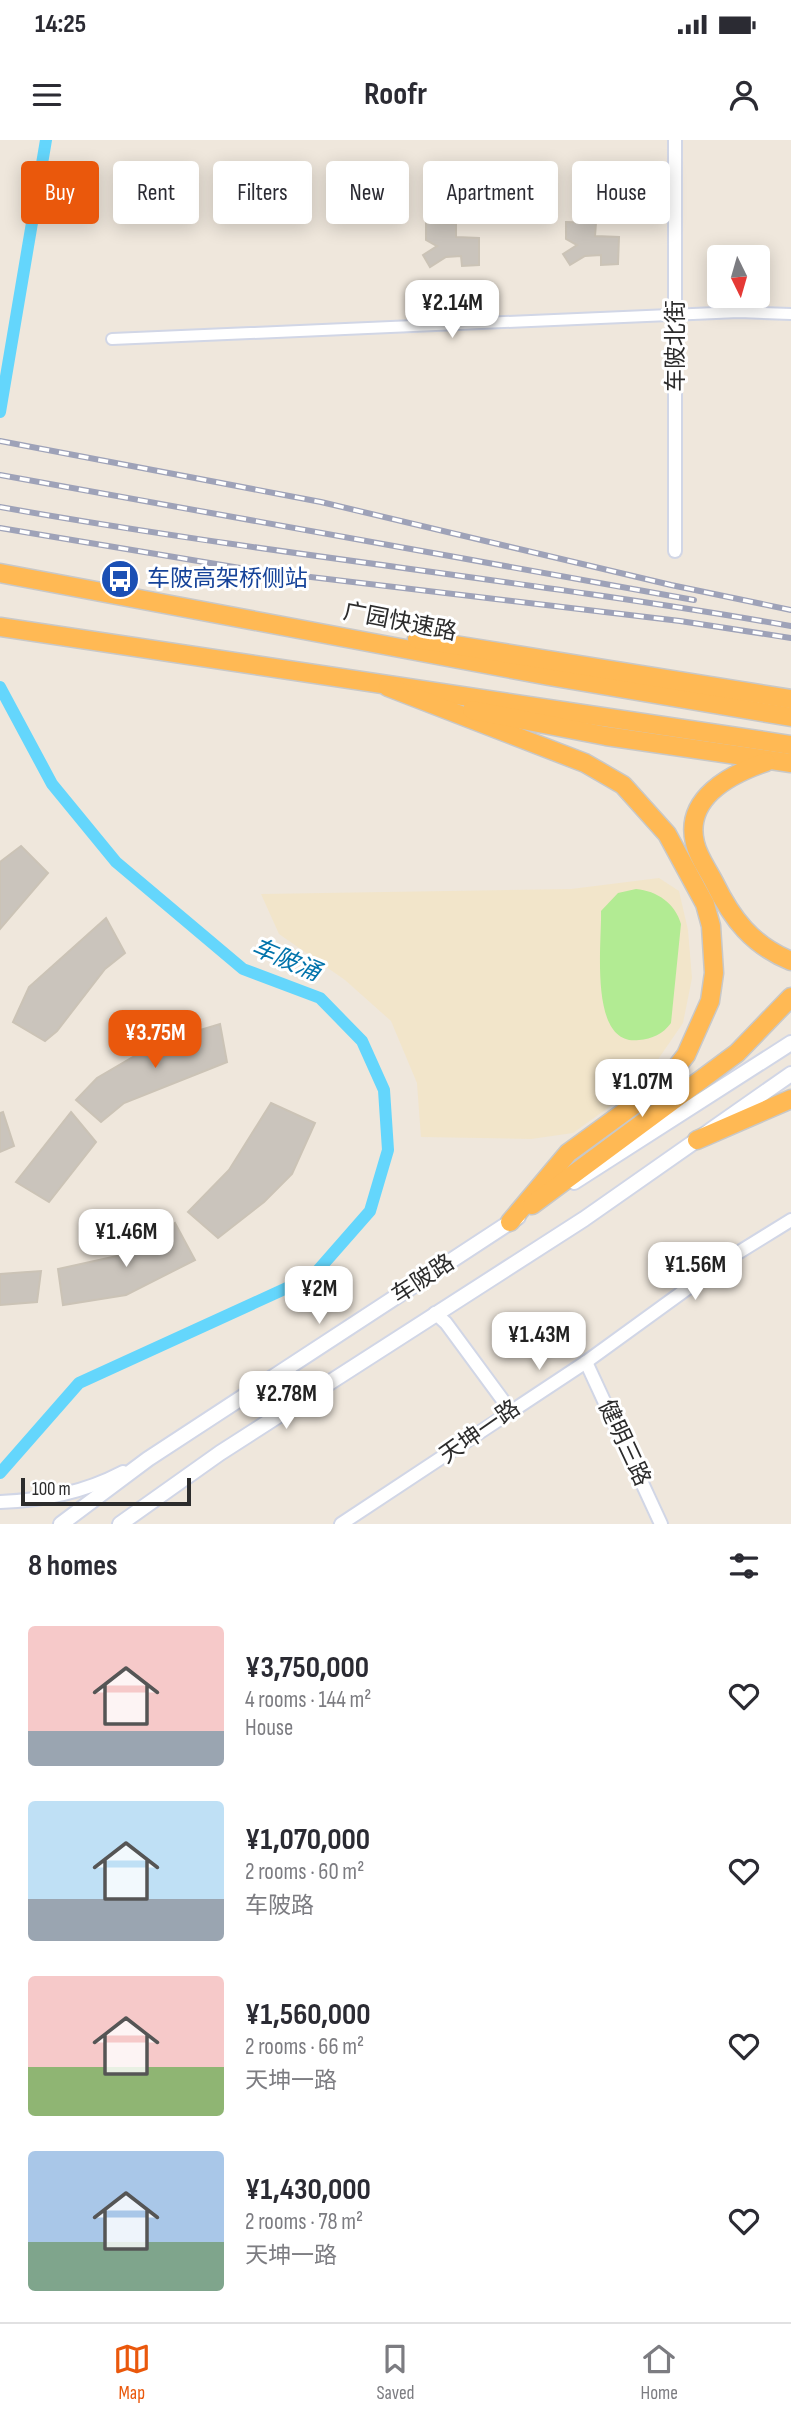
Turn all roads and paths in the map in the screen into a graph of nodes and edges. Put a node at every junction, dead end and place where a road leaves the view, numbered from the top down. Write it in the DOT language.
graph roads {
  1 [pos="675,140"];
  2 [pos="677,314"];
  3 [pos="791,314"];
  4 [pos="112,339"];
  5 [pos="675,551"];
  6 [pos="0,573"];
  7 [pos="271,621"];
  8 [pos="0,627"];
  9 [pos="388,687"];
  10 [pos="791,699"];
  11 [pos="791,717"];
  12 [pos="791,745"];
  13 [pos="768,761"];
  14 [pos="791,763"];
  15 [pos="791,961"];
  16 [pos="791,997"];
  17 [pos="791,1043"];
  18 [pos="791,1074"];
  19 [pos="791,1099"];
  20 [pos="697,1140"];
  21 [pos="791,1220"];
  22 [pos="510,1222"];
  23 [pos="435,1313"];
  24 [pos="586,1362"];
  25 [pos="510,1410"];
  26 [pos="148,1459"];
  27 [pos="0,1502"];
  28 [pos="61,1524"];
  29 [pos="120,1524"];
  30 [pos="341,1524"];
  31 [pos="661,1524"];
  1 -- 2 [label="street, 车陂北街"];
  2 -- 3 [label="street"];
  2 -- 4 [label="street"];
  2 -- 5 [label="street, 车陂北街"];
  6 -- 7 [label="highway, 广园快速路"];
  7 -- 10 [label="highway"];
  7 -- 11 [label="highway, 广园快速路"];
  8 -- 9 [label="highway"];
  9 -- 12 [label="highway"];
  9 -- 13 [label="highway"];
  9 -- 22 [label="highway"];
  13 -- 14 [label="highway"];
  13 -- 15 [label="highway"];
  16 -- 22 [label="highway"];
  17 -- 22 [label="main road, 车陂路"];
  18 -- 20 [label="main road, 车陂路"];
  19 -- 20 [label="highway"];
  20 -- 23 [label="main road, 车陂路"];
  21 -- 24 [label="street, 天坤一路"];
  22 -- 26 [label="main road, 车陂路"];
  23 -- 25 [label="street"];
  23 -- 29 [label="main road, 车陂路"];
  24 -- 25 [label="street, 天坤一路"];
  24 -- 31 [label="street, 健明三路"];
  25 -- 30 [label="street, 天坤一路"];
  26 -- 27 [label="street"];
  26 -- 28 [label="main road, 车陂路"];
}
